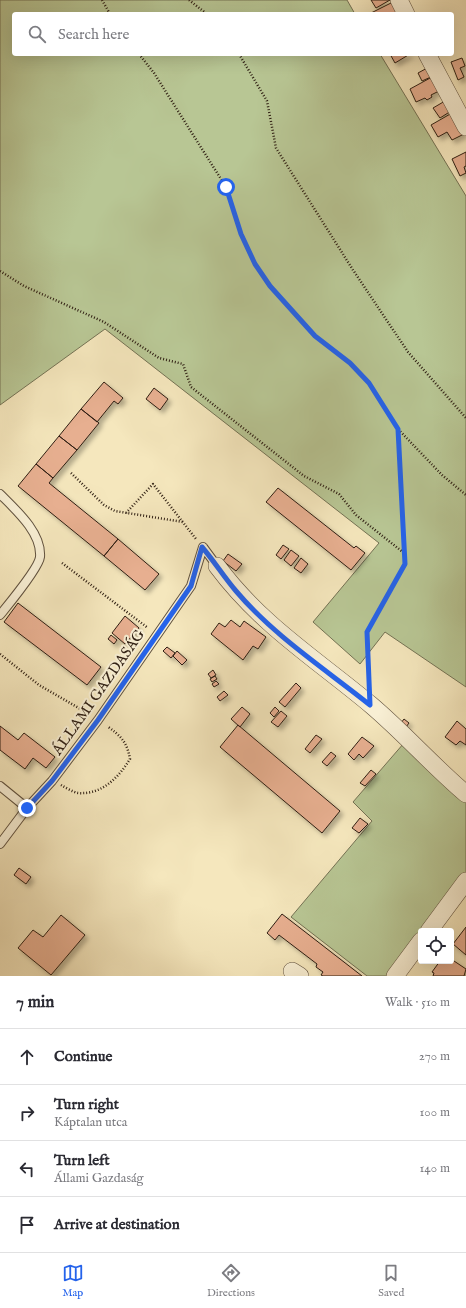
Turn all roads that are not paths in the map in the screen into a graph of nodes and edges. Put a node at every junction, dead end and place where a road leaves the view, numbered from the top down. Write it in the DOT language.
graph roads {
  1 [pos="399,0"];
  2 [pos="405,12"];
  3 [pos="428,56"];
  4 [pos="466,126"];
  5 [pos="0,494"];
  6 [pos="217,566"];
  7 [pos="0,616"];
  8 [pos="0,786"];
  9 [pos="466,794"];
  10 [pos="27,808"];
  11 [pos="0,844"];
  12 [pos="466,881"];
  13 [pos="430,928"];
  14 [pos="418,945"];
  15 [pos="395,976"];
  1 -- 2 [label="street"];
  3 -- 4 [label="street"];
  5 -- 7 [label="lane"];
  6 -- 9 [label="street"];
  6 -- 10 [label="lane, ÁLLAMI GAZDASÁG"];
  8 -- 10 [label="lane"];
  10 -- 11 [label="lane, ÁLLAMI GAZDASÁG"];
  12 -- 13 [label="street"];
  14 -- 15 [label="street"];
}
